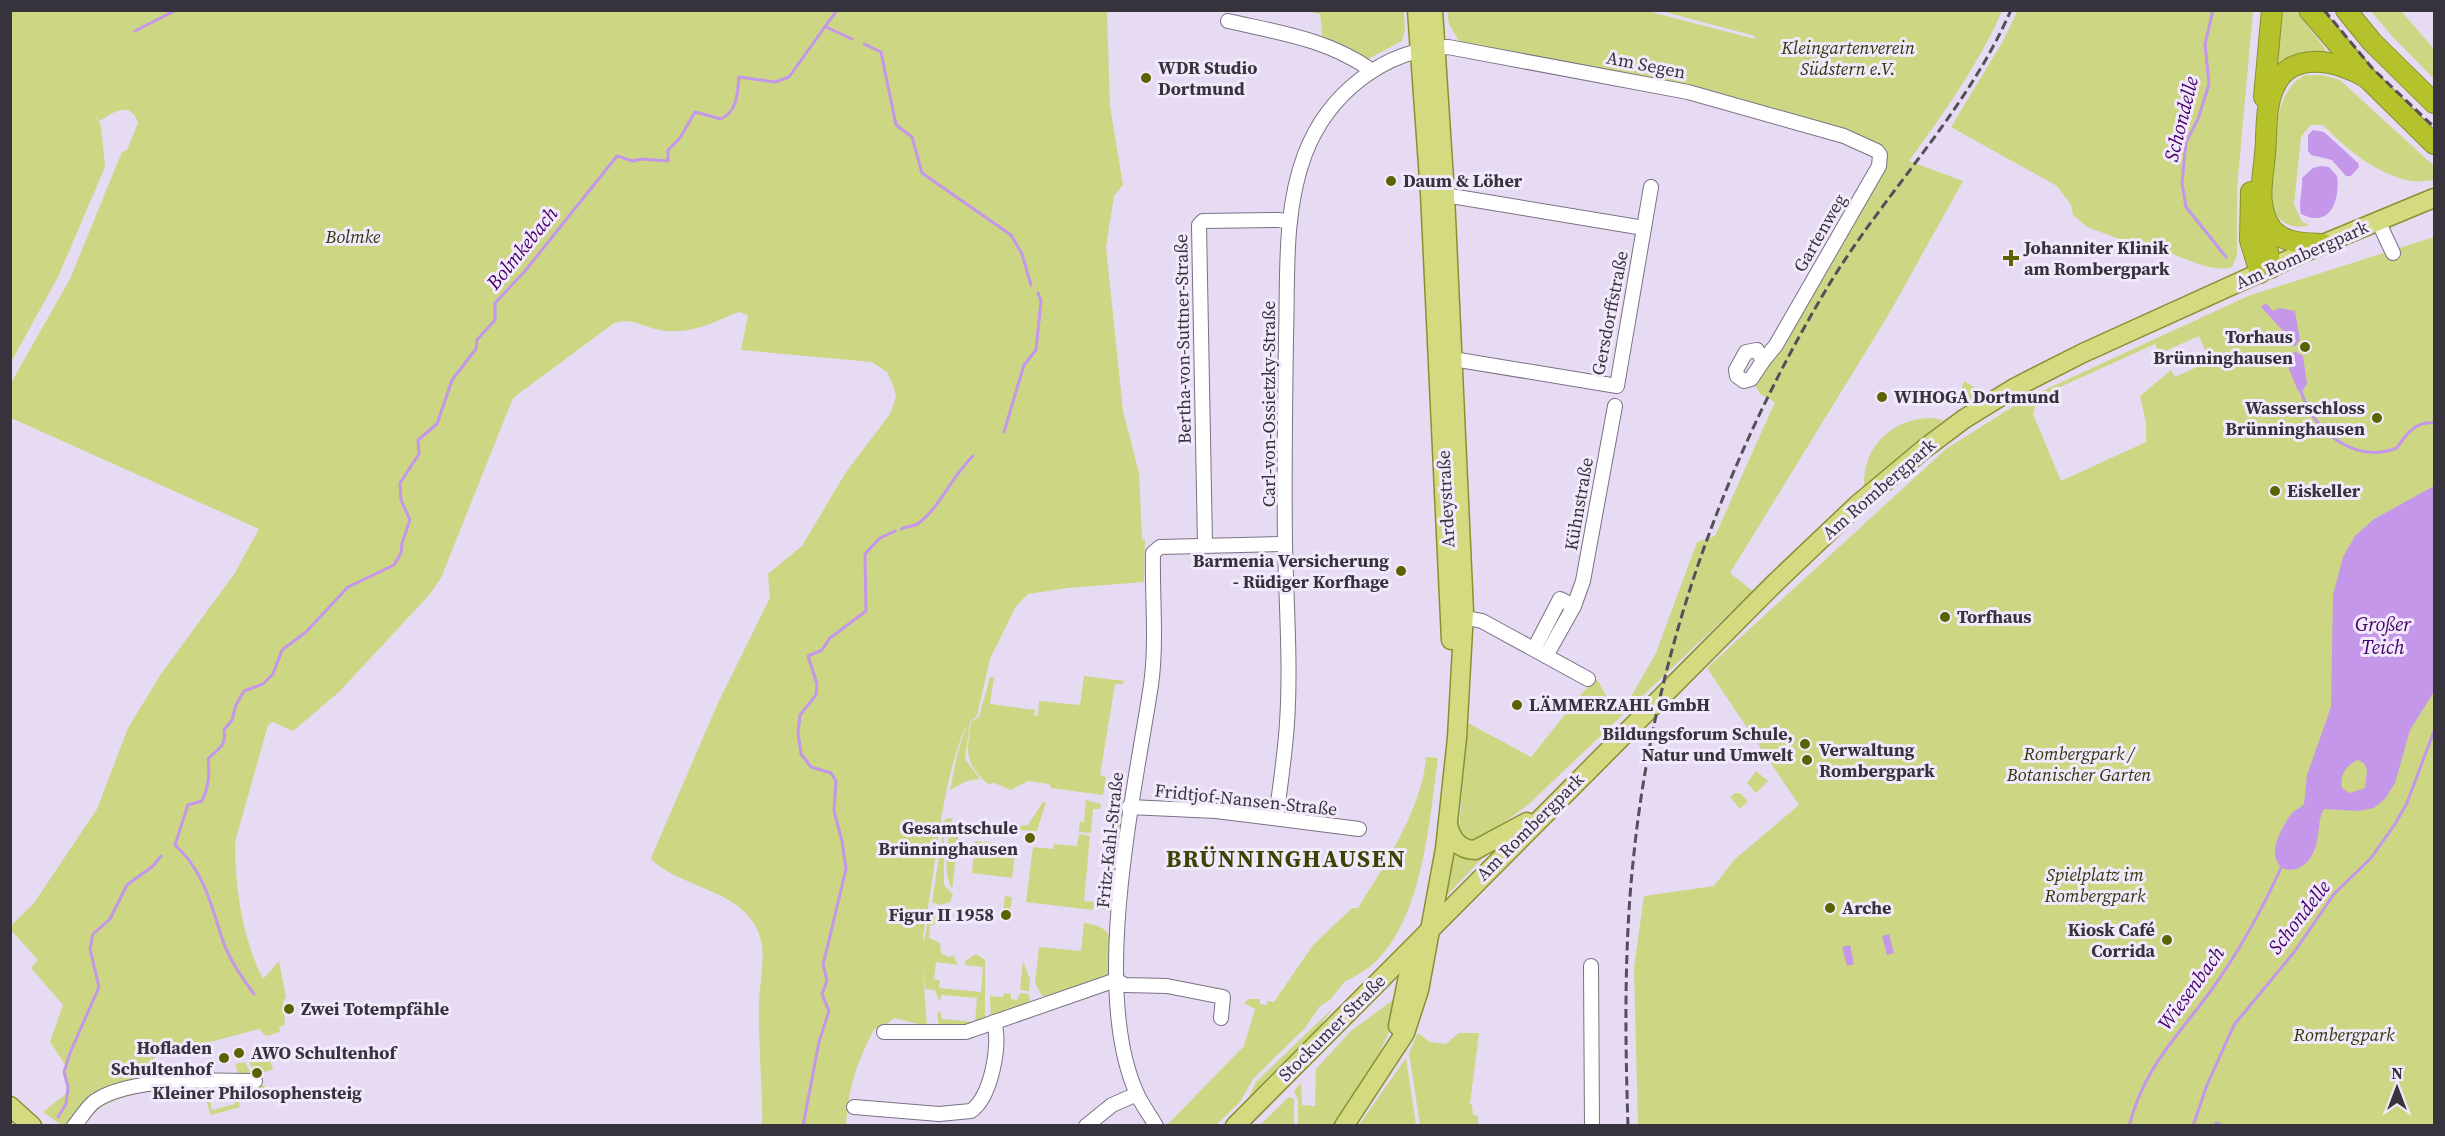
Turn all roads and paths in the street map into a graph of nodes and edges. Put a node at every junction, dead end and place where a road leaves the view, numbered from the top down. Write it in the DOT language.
graph roads {
  1 [pos="1417,10"];
  2 [pos="1433,10"];
  3 [pos="2272,10"];
  4 [pos="2309,10"];
  5 [pos="2346,10"];
  6 [pos="1228,21"];
  7 [pos="1428,48"];
  8 [pos="1371,70"];
  9 [pos="2367,78"];
  10 [pos="2434,104"];
  11 [pos="1844,136"];
  12 [pos="2434,144"];
  13 [pos="1651,187"];
  14 [pos="1445,195"];
  15 [pos="2434,198"];
  16 [pos="2261,211"];
  17 [pos="2378,221"];
  18 [pos="1290,222"];
  19 [pos="1644,228"];
  20 [pos="2323,244"];
  21 [pos="2393,253"];
  22 [pos="2266,271"];
  23 [pos="1453,359"];
  24 [pos="1763,361"];
  25 [pos="1615,406"];
  26 [pos="1285,544"];
  27 [pos="1205,545"];
  28 [pos="1458,616"];
  29 [pos="1540,652"];
  30 [pos="1588,679"];
  31 [pos="1130,807"];
  32 [pos="1547,811"];
  33 [pos="1276,818"];
  34 [pos="1448,824"];
  35 [pos="1359,829"];
  36 [pos="1430,930"];
  37 [pos="1414,946"];
  38 [pos="1591,966"];
  39 [pos="1116,980"];
  40 [pos="1221,1018"];
  41 [pos="994,1022"];
  42 [pos="884,1032"];
  43 [pos="1395,1048"];
  44 [pos="255,1081"];
  45 [pos="1137,1094"];
  46 [pos="10,1106"];
  47 [pos="854,1107"];
  48 [pos="32,1125"];
  49 [pos="74,1125"];
  50 [pos="1086,1125"];
  51 [pos="1156,1125"];
  52 [pos="1235,1125"];
  53 [pos="1344,1125"];
  54 [pos="1592,1125"];
  1 -- 7 [label="main road, Ardeystraße"];
  2 -- 7 [label="main road, Ardeystraße"];
  3 -- 22 [label="highway"];
  4 -- 9 [label="highway"];
  5 -- 10 [label="highway"];
  6 -- 8 [label="street"];
  7 -- 8 [label="street, Carl-von-Ossietzky-Straße"];
  7 -- 11 [label="street, Am Segen"];
  7 -- 14 [label="main road, Ardeystraße"];
  7 -- 28 [label="main road, Ardeystraße"];
  8 -- 18 [label="street, Carl-von-Ossietzky-Straße"];
  9 -- 12 [label="highway"];
  9 -- 16 [label="highway"];
  11 -- 24 [label="street, Gartenweg"];
  13 -- 19 [label="street, Gersdorffstraße"];
  14 -- 19 [label="street, Gersdorffstraße"];
  14 -- 23 [label="main road, Ardeystraße"];
  15 -- 17 [label="main road, Am Rombergpark"];
  16 -- 20 [label="highway"];
  16 -- 22 [label="highway"];
  17 -- 20 [label="main road, Am Rombergpark"];
  17 -- 21 [label="street"];
  18 -- 26 [label="street, Carl-von-Ossietzky-Straße"];
  18 -- 27 [label="street, Bertha-von-Suttner-Straße"];
  19 -- 23 [label="street, Gersdorffstraße"];
  20 -- 22 [label="main road, Am Rombergpark"];
  22 -- 32 [label="main road, Am Rombergpark"];
  23 -- 28 [label="main road, Ardeystraße"];
  25 -- 29 [label="street, Kühnstraße"];
  26 -- 27 [label="street"];
  26 -- 33 [label="street, Carl-von-Ossietzky-Straße"];
  27 -- 31 [label="street, Fritz-Kahl-Straße"];
  28 -- 29 [label="street"];
  28 -- 34 [label="main road, Ardeystraße"];
  28 -- 37 [label="main road, Ardeystraße"];
  29 -- 30 [label="street"];
  31 -- 33 [label="street, Fridtjof-Nansen-Straße"];
  31 -- 39 [label="street, Fritz-Kahl-Straße"];
  32 -- 34 [label="main road"];
  32 -- 36 [label="main road, Am Rombergpark"];
  33 -- 35 [label="street, Fridtjof-Nansen-Straße"];
  34 -- 36 [label="main road, Ardeystraße"];
  36 -- 37 [label="main road, Stockumer Straße"];
  36 -- 43 [label="main road, Ardeystraße"];
  37 -- 43 [label="main road, Ardeystraße"];
  37 -- 52 [label="main road, Stockumer Straße"];
  38 -- 54 [label="street"];
  39 -- 40 [label="street"];
  39 -- 41 [label="street"];
  39 -- 45 [label="street, Fritz-Kahl-Straße"];
  41 -- 42 [label="street"];
  41 -- 47 [label="street"];
  43 -- 53 [label="main road, Ardeystraße"];
  44 -- 49 [label="street"];
  45 -- 50 [label="street"];
  45 -- 51 [label="street, Fritz-Kahl-Straße"];
  46 -- 48 [label="main road"];
}
